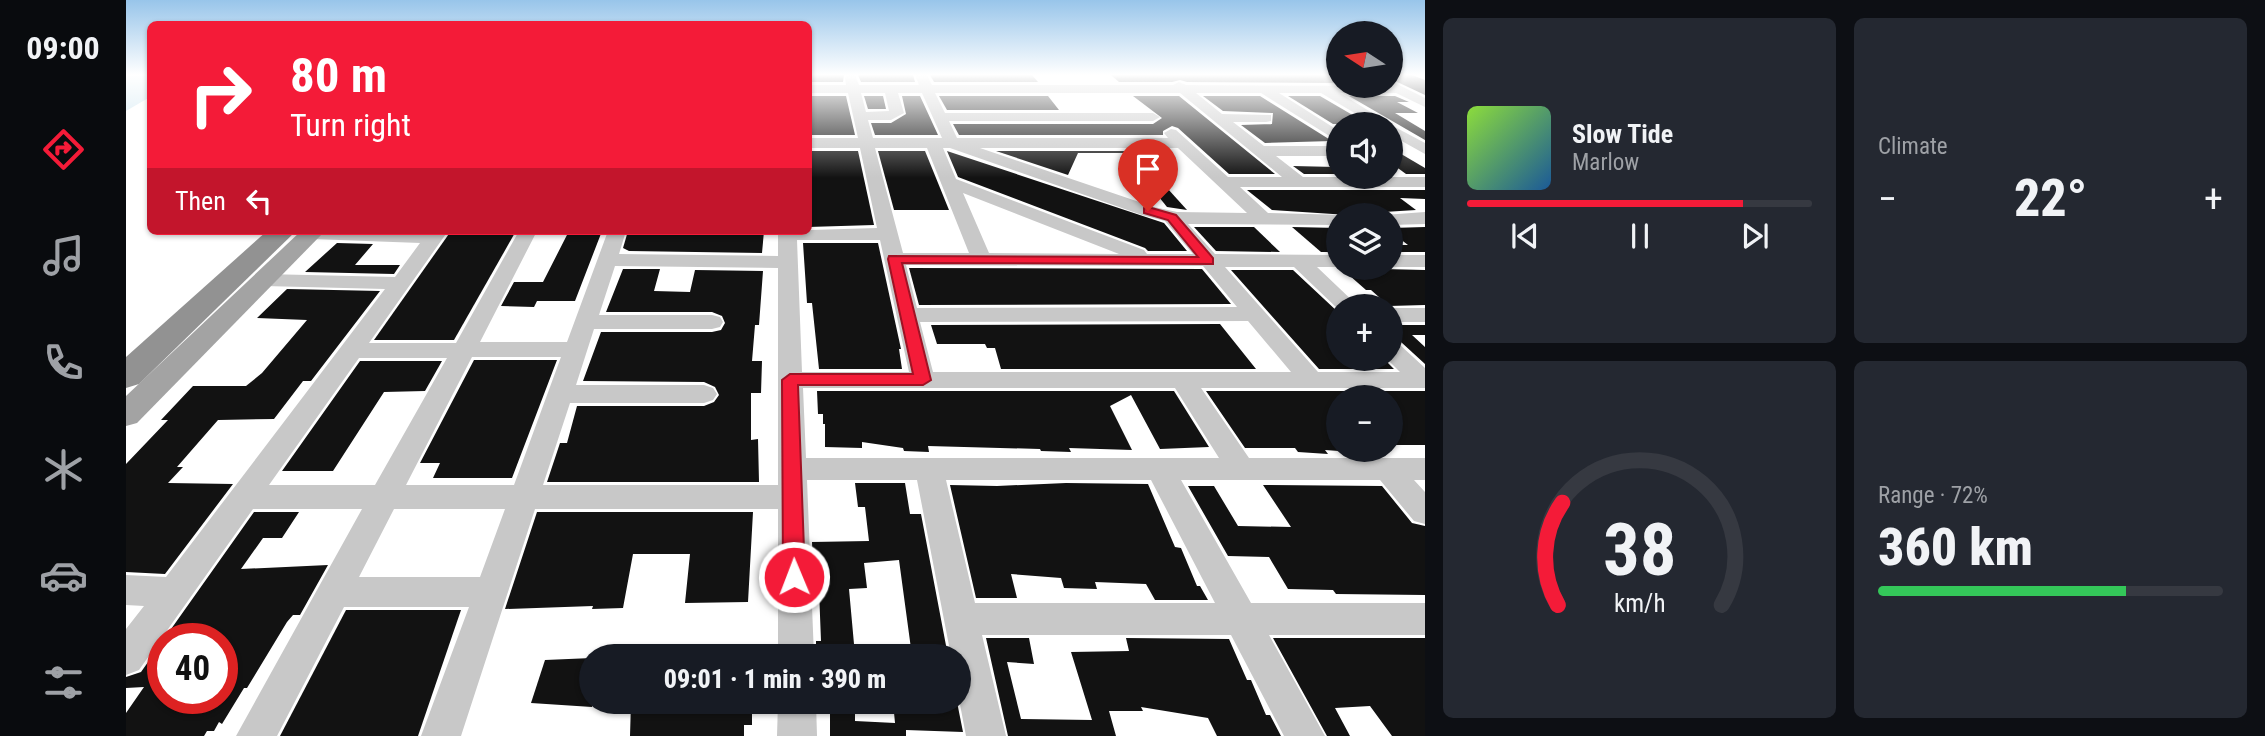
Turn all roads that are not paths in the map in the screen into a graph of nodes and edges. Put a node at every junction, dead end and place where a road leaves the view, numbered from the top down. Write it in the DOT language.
graph roads {
  1 [pos="858,109"];
  2 [pos="896,109"];
  3 [pos="936,109"];
  4 [pos="1066,109"];
  5 [pos="1145,109"];
  6 [pos="1208,109"];
  7 [pos="1295,109"];
  8 [pos="860,116"];
  9 [pos="940,117"];
  10 [pos="1072,117"];
  11 [pos="1153,117"];
  12 [pos="1219,118"];
  13 [pos="1266,118"];
  14 [pos="1326,130"];
  15 [pos="1403,136"];
  16 [pos="812,143"];
  17 [pos="866,143"];
  18 [pos="933,143"];
  19 [pos="952,143"];
  20 [pos="1181,143"];
  21 [pos="1425,150"];
  22 [pos="1261,151"];
  23 [pos="1326,151"];
  24 [pos="1403,151"];
  25 [pos="1223,182"];
  26 [pos="1299,182"];
  27 [pos="1407,182"];
  28 [pos="1425,182"];
  29 [pos="951,183"];
  30 [pos="1425,194"];
  31 [pos="1172,217"];
  32 [pos="1263,218"];
  33 [pos="1425,218"];
  34 [pos="1326,219"];
  35 [pos="1403,219"];
  36 [pos="812,232"];
  37 [pos="888,234"];
  38 [pos="256,235"];
  39 [pos="299,235"];
  40 [pos="301,235"];
  41 [pos="436,235"];
  42 [pos="526,235"];
  43 [pos="615,235"];
  44 [pos="787,235"];
  45 [pos="894,259"];
  46 [pos="981,259"];
  47 [pos="606,260"];
  48 [pos="1154,261"];
  49 [pos="1208,261"];
  50 [pos="1299,261"];
  51 [pos="1326,261"];
  52 [pos="1403,261"];
  53 [pos="1425,261"];
  54 [pos="788,262"];
  55 [pos="264,280"];
  56 [pos="400,283"];
  57 [pos="1334,294"];
  58 [pos="1254,314"];
  59 [pos="907,315"];
  60 [pos="1403,315"];
  61 [pos="1425,315"];
  62 [pos="712,322"];
  63 [pos="580,335"];
  64 [pos="464,350"];
  65 [pos="351,351"];
  66 [pos="126,353"];
  67 [pos="1403,360"];
  68 [pos="126,376"];
  69 [pos="790,380"];
  70 [pos="923,380"];
  71 [pos="1182,380"];
  72 [pos="1311,380"];
  73 [pos="1424,380"];
  74 [pos="560,394"];
  75 [pos="704,394"];
  76 [pos="126,415"];
  77 [pos="929,469"];
  78 [pos="1160,469"];
  79 [pos="1241,469"];
  80 [pos="1387,469"];
  81 [pos="1425,469"];
  82 [pos="792,483"];
  83 [pos="244,497"];
  84 [pos="385,497"];
  85 [pos="524,497"];
  86 [pos="1425,512"];
  87 [pos="126,590"];
  88 [pos="174,592"];
  89 [pos="333,592"];
  90 [pos="491,592"];
  91 [pos="961,619"];
  92 [pos="1241,619"];
  93 [pos="1425,619"];
  94 [pos="796,644"];
  95 [pos="126,658"];
  96 [pos="797,714"];
  97 [pos="256,736"];
  98 [pos="441,736"];
  99 [pos="797,736"];
  100 [pos="986,736"];
  101 [pos="1305,736"];
  1 -- 8 [label="street"];
  2 -- 8 [label="street"];
  3 -- 9 [label="street"];
  4 -- 10 [label="street"];
  5 -- 11 [label="street"];
  6 -- 12 [label="street"];
  7 -- 14 [label="street"];
  8 -- 17 [label="street"];
  9 -- 10 [label="street"];
  9 -- 19 [label="street"];
  10 -- 11 [label="street"];
  11 -- 20 [label="street"];
  12 -- 13 [label="street"];
  12 -- 22 [label="street"];
  15 -- 21 [label="street"];
  16 -- 17 [label="street"];
  17 -- 18 [label="street"];
  17 -- 37 [label="street"];
  18 -- 19 [label="street"];
  18 -- 29 [label="street"];
  19 -- 20 [label="street"];
  19 -- 31 [label="street"];
  20 -- 25 [label="street"];
  21 -- 24 [label="street"];
  22 -- 23 [label="street"];
  22 -- 26 [label="street"];
  25 -- 26 [label="street"];
  25 -- 32 [label="street"];
  26 -- 27 [label="street"];
  27 -- 28 [label="street"];
  27 -- 30 [label="street"];
  29 -- 46 [label="street"];
  29 -- 48 [label="street"];
  31 -- 32 [label="street"];
  31 -- 49 [label="street"];
  32 -- 34 [label="street"];
  33 -- 35 [label="street"];
  36 -- 37 [label="street"];
  37 -- 45 [label="street"];
  38 -- 66 [label="highway"];
  39 -- 68 [label="highway"];
  40 -- 55 [label="main road"];
  41 -- 56 [label="street"];
  42 -- 64 [label="street"];
  43 -- 47 [label="street"];
  44 -- 54 [label="street"];
  45 -- 46 [label="street"];
  45 -- 59 [label="street"];
  46 -- 48 [label="street"];
  47 -- 54 [label="street"];
  47 -- 63 [label="street"];
  48 -- 49 [label="street"];
  49 -- 50 [label="street"];
  49 -- 58 [label="street"];
  50 -- 51 [label="street"];
  50 -- 57 [label="street"];
  52 -- 53 [label="street"];
  54 -- 69 [label="street"];
  55 -- 56 [label="street"];
  55 -- 76 [label="main road"];
  56 -- 65 [label="street"];
  58 -- 59 [label="street"];
  58 -- 72 [label="street"];
  59 -- 70 [label="street"];
  60 -- 61 [label="street"];
  62 -- 63 [label="street"];
  63 -- 64 [label="street"];
  63 -- 74 [label="street"];
  64 -- 65 [label="street"];
  64 -- 84 [label="street"];
  65 -- 83 [label="street"];
  67 -- 73 [label="street"];
  69 -- 70 [label="street"];
  69 -- 82 [label="street"];
  70 -- 71 [label="street"];
  71 -- 72 [label="street"];
  71 -- 79 [label="street"];
  72 -- 73 [label="street"];
  74 -- 75 [label="street"];
  74 -- 85 [label="street"];
  77 -- 78 [label="street"];
  77 -- 82 [label="street"];
  77 -- 91 [label="street"];
  78 -- 79 [label="street"];
  78 -- 92 [label="street"];
  79 -- 80 [label="street"];
  80 -- 81 [label="street"];
  80 -- 86 [label="street"];
  82 -- 85 [label="street"];
  82 -- 94 [label="street"];
  83 -- 84 [label="street"];
  83 -- 88 [label="street"];
  84 -- 85 [label="street"];
  84 -- 89 [label="street"];
  85 -- 90 [label="street"];
  87 -- 88 [label="street"];
  88 -- 95 [label="street"];
  89 -- 90 [label="street"];
  89 -- 97 [label="street"];
  90 -- 98 [label="street"];
  91 -- 92 [label="street"];
  91 -- 100 [label="street"];
  92 -- 93 [label="street"];
  92 -- 101 [label="street"];
  96 -- 99 [label="street"];
}
